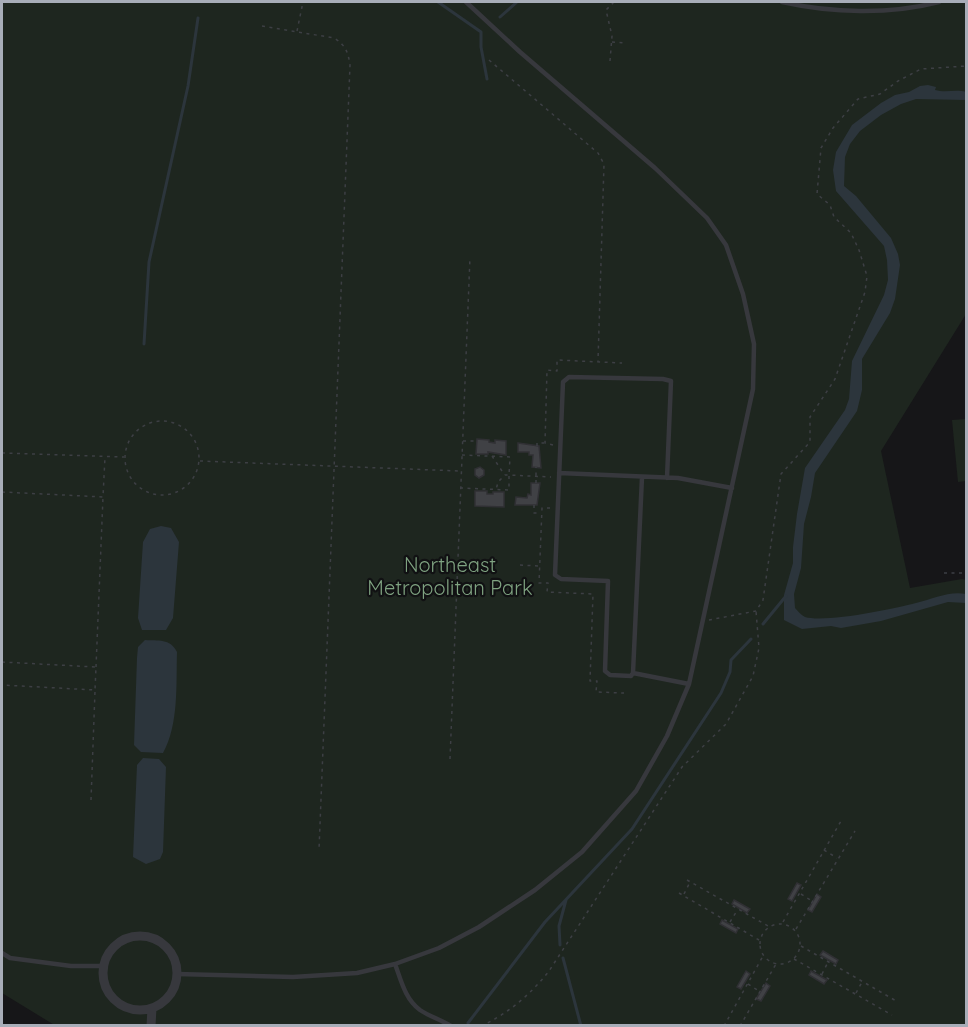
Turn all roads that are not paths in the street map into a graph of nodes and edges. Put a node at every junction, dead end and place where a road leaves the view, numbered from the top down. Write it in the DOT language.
graph roads {
  1 [pos="468,2"];
  2 [pos="782,2"];
  3 [pos="939,2"];
  4 [pos="559,474"];
  5 [pos="642,477"];
  6 [pos="667,478"];
  7 [pos="732,488"];
  8 [pos="633,673"];
  9 [pos="689,684"];
  10 [pos="2,953"];
  11 [pos="394,964"];
  12 [pos="104,966"];
  13 [pos="177,974"];
  14 [pos="152,1008"];
  15 [pos="151,1026"];
  16 [pos="451,1026"];
  1 -- 7 [label="lane"];
  2 -- 3 [label="lane"];
  4 -- 5 [label="lane"];
  4 -- 6 [label="lane"];
  4 -- 8 [label="lane"];
  5 -- 6 [label="lane"];
  5 -- 8 [label="lane"];
  6 -- 7 [label="lane"];
  7 -- 9 [label="lane"];
  8 -- 9 [label="lane"];
  9 -- 11 [label="lane"];
  10 -- 12 [label="lane"];
  11 -- 13 [label="lane"];
  11 -- 16 [label="lane"];
  12 -- 13 [label="street"];
  12 -- 14 [label="street"];
  13 -- 14 [label="street"];
  14 -- 15 [label="street"];
}
